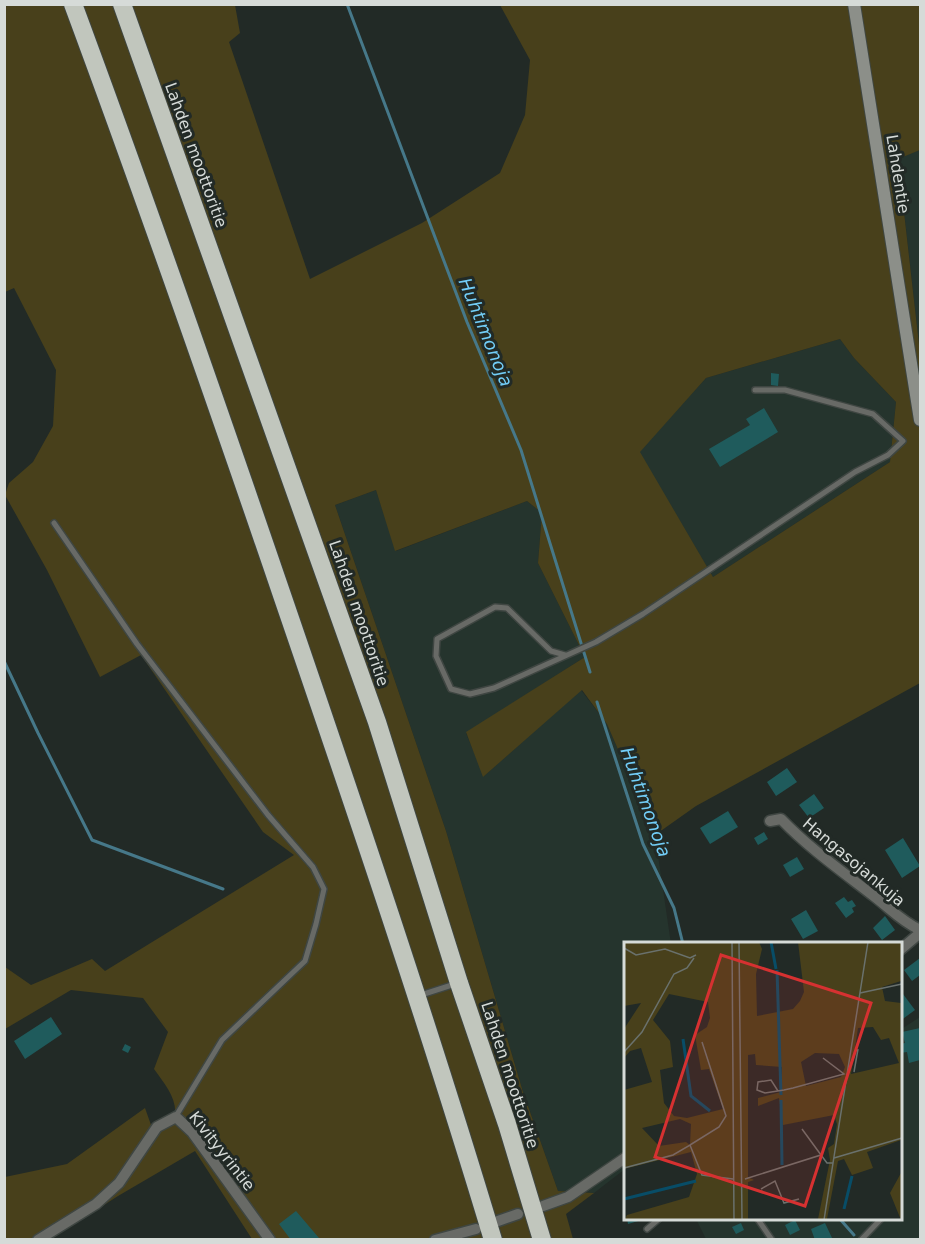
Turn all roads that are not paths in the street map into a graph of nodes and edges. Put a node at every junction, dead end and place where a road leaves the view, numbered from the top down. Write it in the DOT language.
graph roads {
  1 [pos="73,4"];
  2 [pos="122,4"];
  3 [pos="854,4"];
  4 [pos="755,390"];
  5 [pos="921,420"];
  6 [pos="54,523"];
  7 [pos="565,656"];
  8 [pos="770,821"];
  9 [pos="921,932"];
  10 [pos="901,949"];
  11 [pos="459,983"];
  12 [pos="416,997"];
  13 [pos="176,1117"];
  14 [pos="624,1159"];
  15 [pos="543,1206"];
  16 [pos="518,1215"];
  17 [pos="658,1220"];
  18 [pos="758,1220"];
  19 [pos="880,1220"];
  20 [pos="498,1221"];
  21 [pos="476,1229"];
  22 [pos="647,1229"];
  23 [pos="38,1239"];
  24 [pos="270,1239"];
  25 [pos="435,1239"];
  26 [pos="493,1239"];
  27 [pos="542,1239"];
  28 [pos="772,1239"];
  29 [pos="861,1239"];
  1 -- 12 [label="highway"];
  2 -- 11 [label="highway, Lahden moottoritie"];
  3 -- 5 [label="main road, Lahdentie"];
  4 -- 7 [label="lane"];
  6 -- 13 [label="lane"];
  7 -- 7 [label="lane"];
  8 -- 9 [label="street, Hangasojankuja"];
  9 -- 10 [label="street"];
  11 -- 12 [label="lane"];
  11 -- 27 [label="highway, Lahden moottoritie"];
  12 -- 26 [label="highway"];
  13 -- 23 [label="street, Kivityyrintie"];
  13 -- 24 [label="street, Kivityyrintie"];
  14 -- 15 [label="street"];
  16 -- 20 [label="street"];
  17 -- 22 [label="lane"];
  18 -- 28 [label="lane"];
  19 -- 29 [label="lane"];
  21 -- 25 [label="street"];
}
